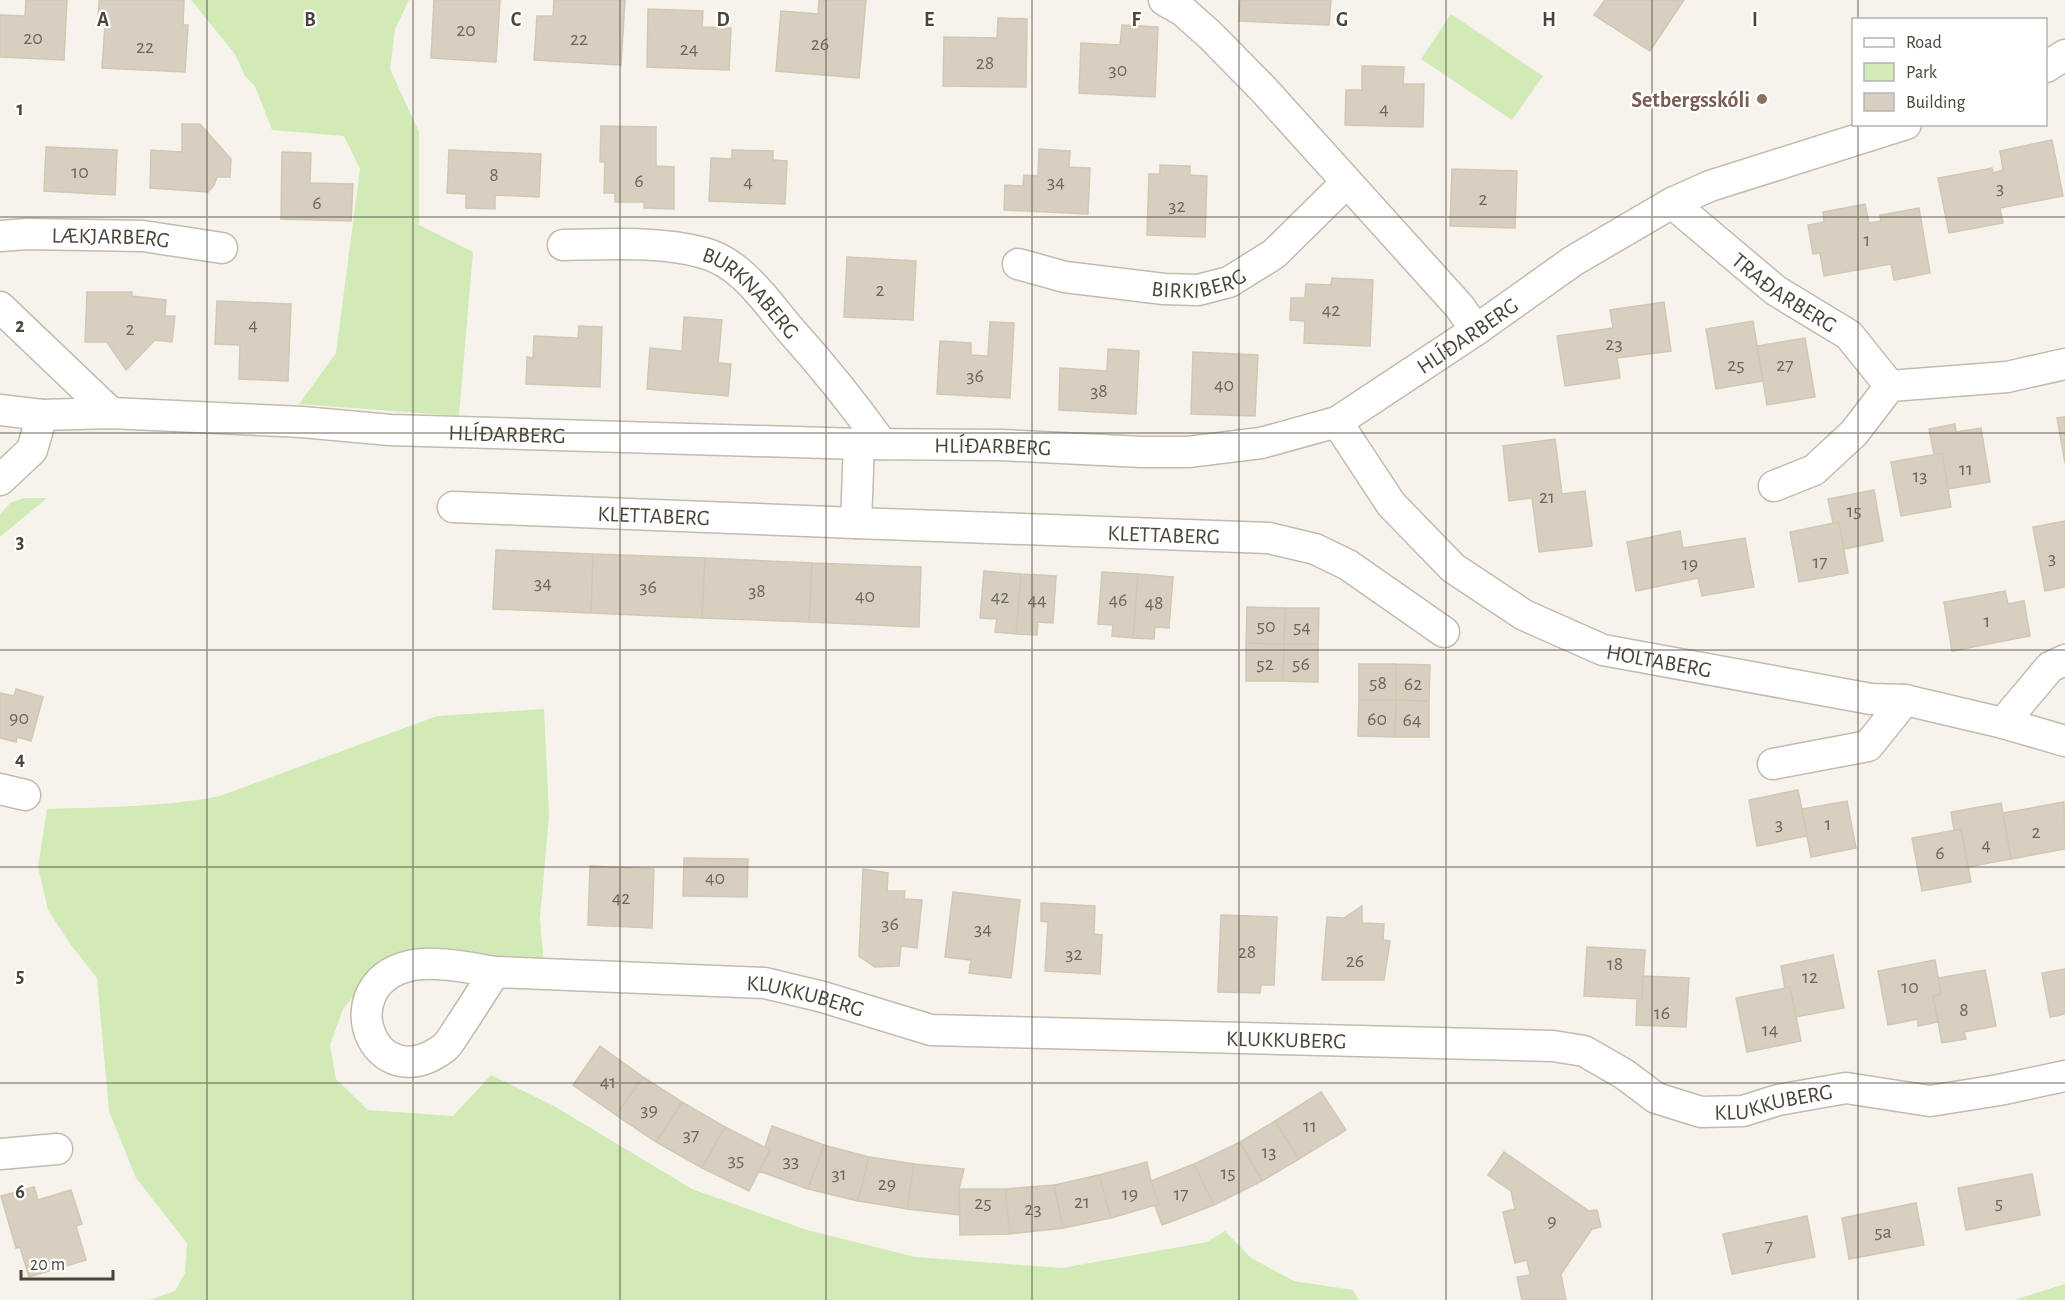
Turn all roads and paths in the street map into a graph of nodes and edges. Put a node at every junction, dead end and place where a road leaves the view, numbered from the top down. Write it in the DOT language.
graph roads {
  1 [pos="1164,0"];
  2 [pos="1900,126"];
  3 [pos="1346,183"];
  4 [pos="1672,203"];
  5 [pos="0,236"];
  6 [pos="563,245"];
  7 [pos="222,248"];
  8 [pos="1018,264"];
  9 [pos="0,307"];
  10 [pos="1476,330"];
  11 [pos="2065,364"];
  12 [pos="1890,386"];
  13 [pos="0,410"];
  14 [pos="111,413"];
  15 [pos="42,414"];
  16 [pos="1337,422"];
  17 [pos="870,444"];
  18 [pos="0,480"];
  19 [pos="1774,486"];
  20 [pos="453,507"];
  21 [pos="856,523"];
  22 [pos="1444,632"];
  23 [pos="2065,660"];
  24 [pos="1905,700"];
  25 [pos="2003,723"];
  26 [pos="2065,741"];
  27 [pos="1773,764"];
  28 [pos="495,972"];
  29 [pos="2065,1076"];
  30 [pos="57,1149"];
  31 [pos="0,1154"];
  1 -- 3 [label="street"];
  2 -- 4 [label="street, HLÍÐARBERG"];
  3 -- 8 [label="street, BIRKIBERG"];
  3 -- 10 [label="street"];
  4 -- 10 [label="street, HLÍÐARBERG"];
  4 -- 12 [label="street, TRAÐARBERG"];
  5 -- 7 [label="street, LÆKJARBERG"];
  6 -- 17 [label="street, BURKNABERG"];
  9 -- 14 [label="street"];
  10 -- 16 [label="street, HLÍÐARBERG"];
  11 -- 12 [label="street"];
  12 -- 19 [label="street"];
  13 -- 15 [label="street, HLÍÐARBERG"];
  14 -- 15 [label="street, HLÍÐARBERG"];
  14 -- 17 [label="street, HLÍÐARBERG"];
  15 -- 18 [label="street"];
  16 -- 17 [label="street, HLÍÐARBERG"];
  16 -- 24 [label="street, HOLTABERG"];
  17 -- 21 [label="street"];
  20 -- 21 [label="street, KLETTABERG"];
  21 -- 22 [label="street, KLETTABERG"];
  23 -- 25 [label="street"];
  24 -- 25 [label="street, HOLTABERG"];
  24 -- 27 [label="street"];
  25 -- 26 [label="street, HOLTABERG"];
  28 -- 29 [label="street, KLUKKUBERG"];
  30 -- 31 [label="street"];
}
